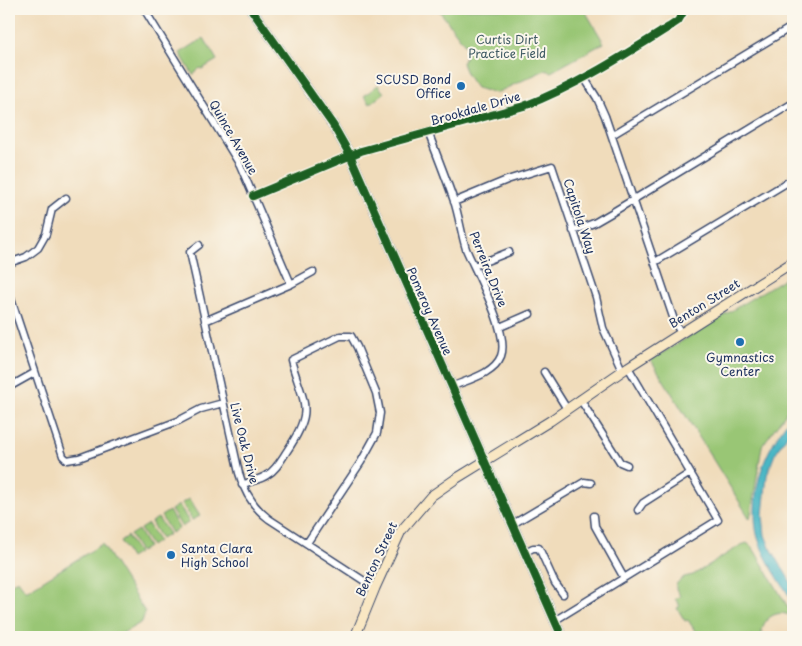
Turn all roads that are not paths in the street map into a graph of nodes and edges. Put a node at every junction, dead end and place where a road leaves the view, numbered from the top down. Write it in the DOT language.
graph roads {
  1 [pos="144,9"];
  2 [pos="250,9"];
  3 [pos="685,9"];
  4 [pos="793,26"];
  5 [pos="585,79"];
  6 [pos="793,103"];
  7 [pos="428,132"];
  8 [pos="612,135"];
  9 [pos="350,155"];
  10 [pos="793,179"];
  11 [pos="254,196"];
  12 [pos="66,198"];
  13 [pos="634,199"];
  14 [pos="454,202"];
  15 [pos="573,230"];
  16 [pos="199,246"];
  17 [pos="509,252"];
  18 [pos="655,262"];
  19 [pos="793,262"];
  20 [pos="9,263"];
  21 [pos="474,266"];
  22 [pos="313,272"];
  23 [pos="291,284"];
  24 [pos="9,293"];
  25 [pos="530,314"];
  26 [pos="205,321"];
  27 [pos="500,327"];
  28 [pos="680,333"];
  29 [pos="625,368"];
  30 [pos="544,372"];
  31 [pos="34,373"];
  32 [pos="9,387"];
  33 [pos="451,387"];
  34 [pos="580,399"];
  35 [pos="223,403"];
  36 [pos="567,409"];
  37 [pos="484,462"];
  38 [pos="627,465"];
  39 [pos="690,473"];
  40 [pos="591,483"];
  41 [pos="242,485"];
  42 [pos="638,510"];
  43 [pos="594,516"];
  44 [pos="513,524"];
  45 [pos="307,543"];
  46 [pos="524,552"];
  47 [pos="624,578"];
  48 [pos="374,588"];
  49 [pos="563,594"];
  50 [pos="554,621"];
  51 [pos="355,637"];
  52 [pos="562,637"];
  1 -- 11 [label="street, Quince Avenue"];
  2 -- 9 [label="street, Pomeroy Avenue"];
  3 -- 5 [label="street, Brookdale Drive"];
  4 -- 8 [label="street"];
  5 -- 7 [label="street, Brookdale Drive"];
  5 -- 8 [label="street"];
  6 -- 13 [label="street"];
  7 -- 9 [label="street, Brookdale Drive"];
  7 -- 14 [label="street, Perreira Drive"];
  8 -- 13 [label="street"];
  9 -- 11 [label="street, Brookdale Drive"];
  9 -- 33 [label="street, Pomeroy Avenue"];
  10 -- 18 [label="street"];
  11 -- 23 [label="street, Quince Avenue"];
  12 -- 20 [label="street"];
  13 -- 15 [label="street"];
  13 -- 18 [label="street"];
  14 -- 15 [label="street, Capitola Way"];
  14 -- 21 [label="street, Perreira Drive"];
  15 -- 29 [label="street, Capitola Way"];
  16 -- 26 [label="street, Live Oak Drive"];
  17 -- 21 [label="street"];
  18 -- 28 [label="street"];
  19 -- 28 [label="street, Benton Street"];
  21 -- 27 [label="street, Perreira Drive"];
  22 -- 23 [label="street"];
  23 -- 26 [label="street"];
  24 -- 31 [label="street"];
  25 -- 27 [label="street"];
  26 -- 35 [label="street, Live Oak Drive"];
  27 -- 33 [label="street, Perreira Drive"];
  28 -- 29 [label="street, Benton Street"];
  29 -- 34 [label="street, Benton Street"];
  29 -- 39 [label="street"];
  30 -- 36 [label="street"];
  31 -- 32 [label="street"];
  31 -- 35 [label="street"];
  33 -- 37 [label="street, Pomeroy Avenue"];
  34 -- 36 [label="street, Benton Street"];
  34 -- 38 [label="street"];
  35 -- 41 [label="street, Live Oak Drive"];
  36 -- 37 [label="street, Benton Street"];
  37 -- 44 [label="street, Pomeroy Avenue"];
  37 -- 48 [label="street, Benton Street"];
  39 -- 42 [label="street"];
  39 -- 47 [label="street"];
  40 -- 44 [label="street"];
  41 -- 45 [label="street, Live Oak Drive"];
  41 -- 45 [label="street"];
  43 -- 47 [label="street"];
  44 -- 46 [label="street, Pomeroy Avenue"];
  45 -- 48 [label="street, Live Oak Drive"];
  46 -- 49 [label="street"];
  46 -- 50 [label="street, Pomeroy Avenue"];
  47 -- 50 [label="street"];
  48 -- 51 [label="street, Benton Street"];
  50 -- 52 [label="street, Pomeroy Avenue"];
}
